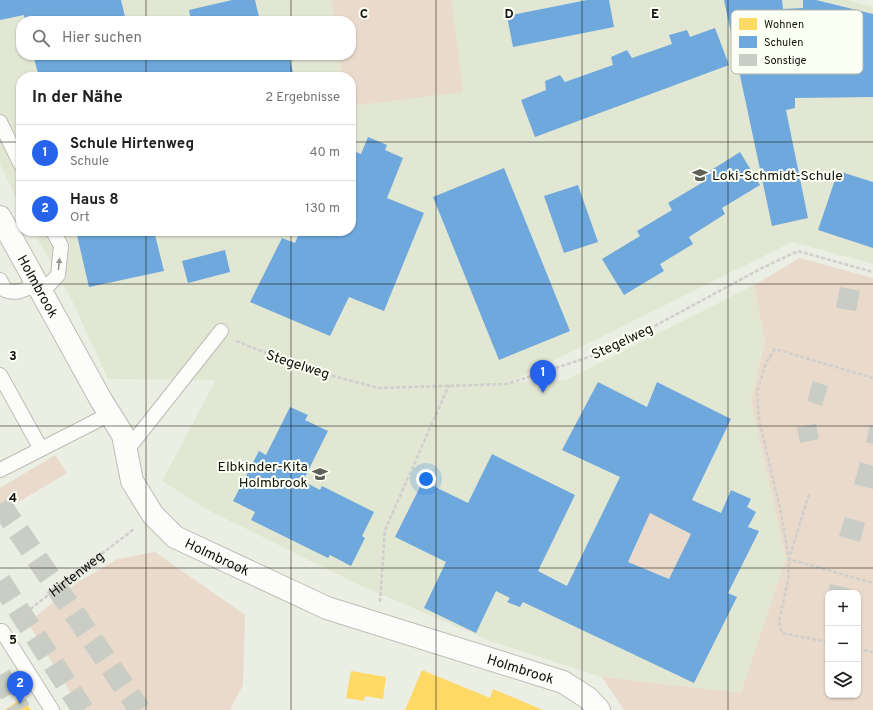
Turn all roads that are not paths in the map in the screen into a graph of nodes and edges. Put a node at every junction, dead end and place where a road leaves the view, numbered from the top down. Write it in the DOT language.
graph roads {
  1 [pos="0,122"];
  2 [pos="16,155"];
  3 [pos="0,217"];
  4 [pos="56,236"];
  5 [pos="0,280"];
  6 [pos="39,288"];
  7 [pos="221,331"];
  8 [pos="0,375"];
  9 [pos="110,414"];
  10 [pos="41,449"];
  11 [pos="128,450"];
  12 [pos="0,470"];
  13 [pos="2,631"];
  14 [pos="52,710"];
  15 [pos="599,710"];
  1 -- 2 [label="lane"];
  3 -- 6 [label="street, Holmbrook"];
  6 -- 4 [label="lane, one-way"];
  5 -- 6 [label="lane"];
  6 -- 9 [label="street, Holmbrook"];
  7 -- 11 [label="lane"];
  8 -- 10 [label="lane"];
  9 -- 10 [label="lane"];
  9 -- 11 [label="street, Holmbrook"];
  10 -- 12 [label="lane"];
  11 -- 15 [label="street, Holmbrook"];
  13 -- 14 [label="lane"];
}
